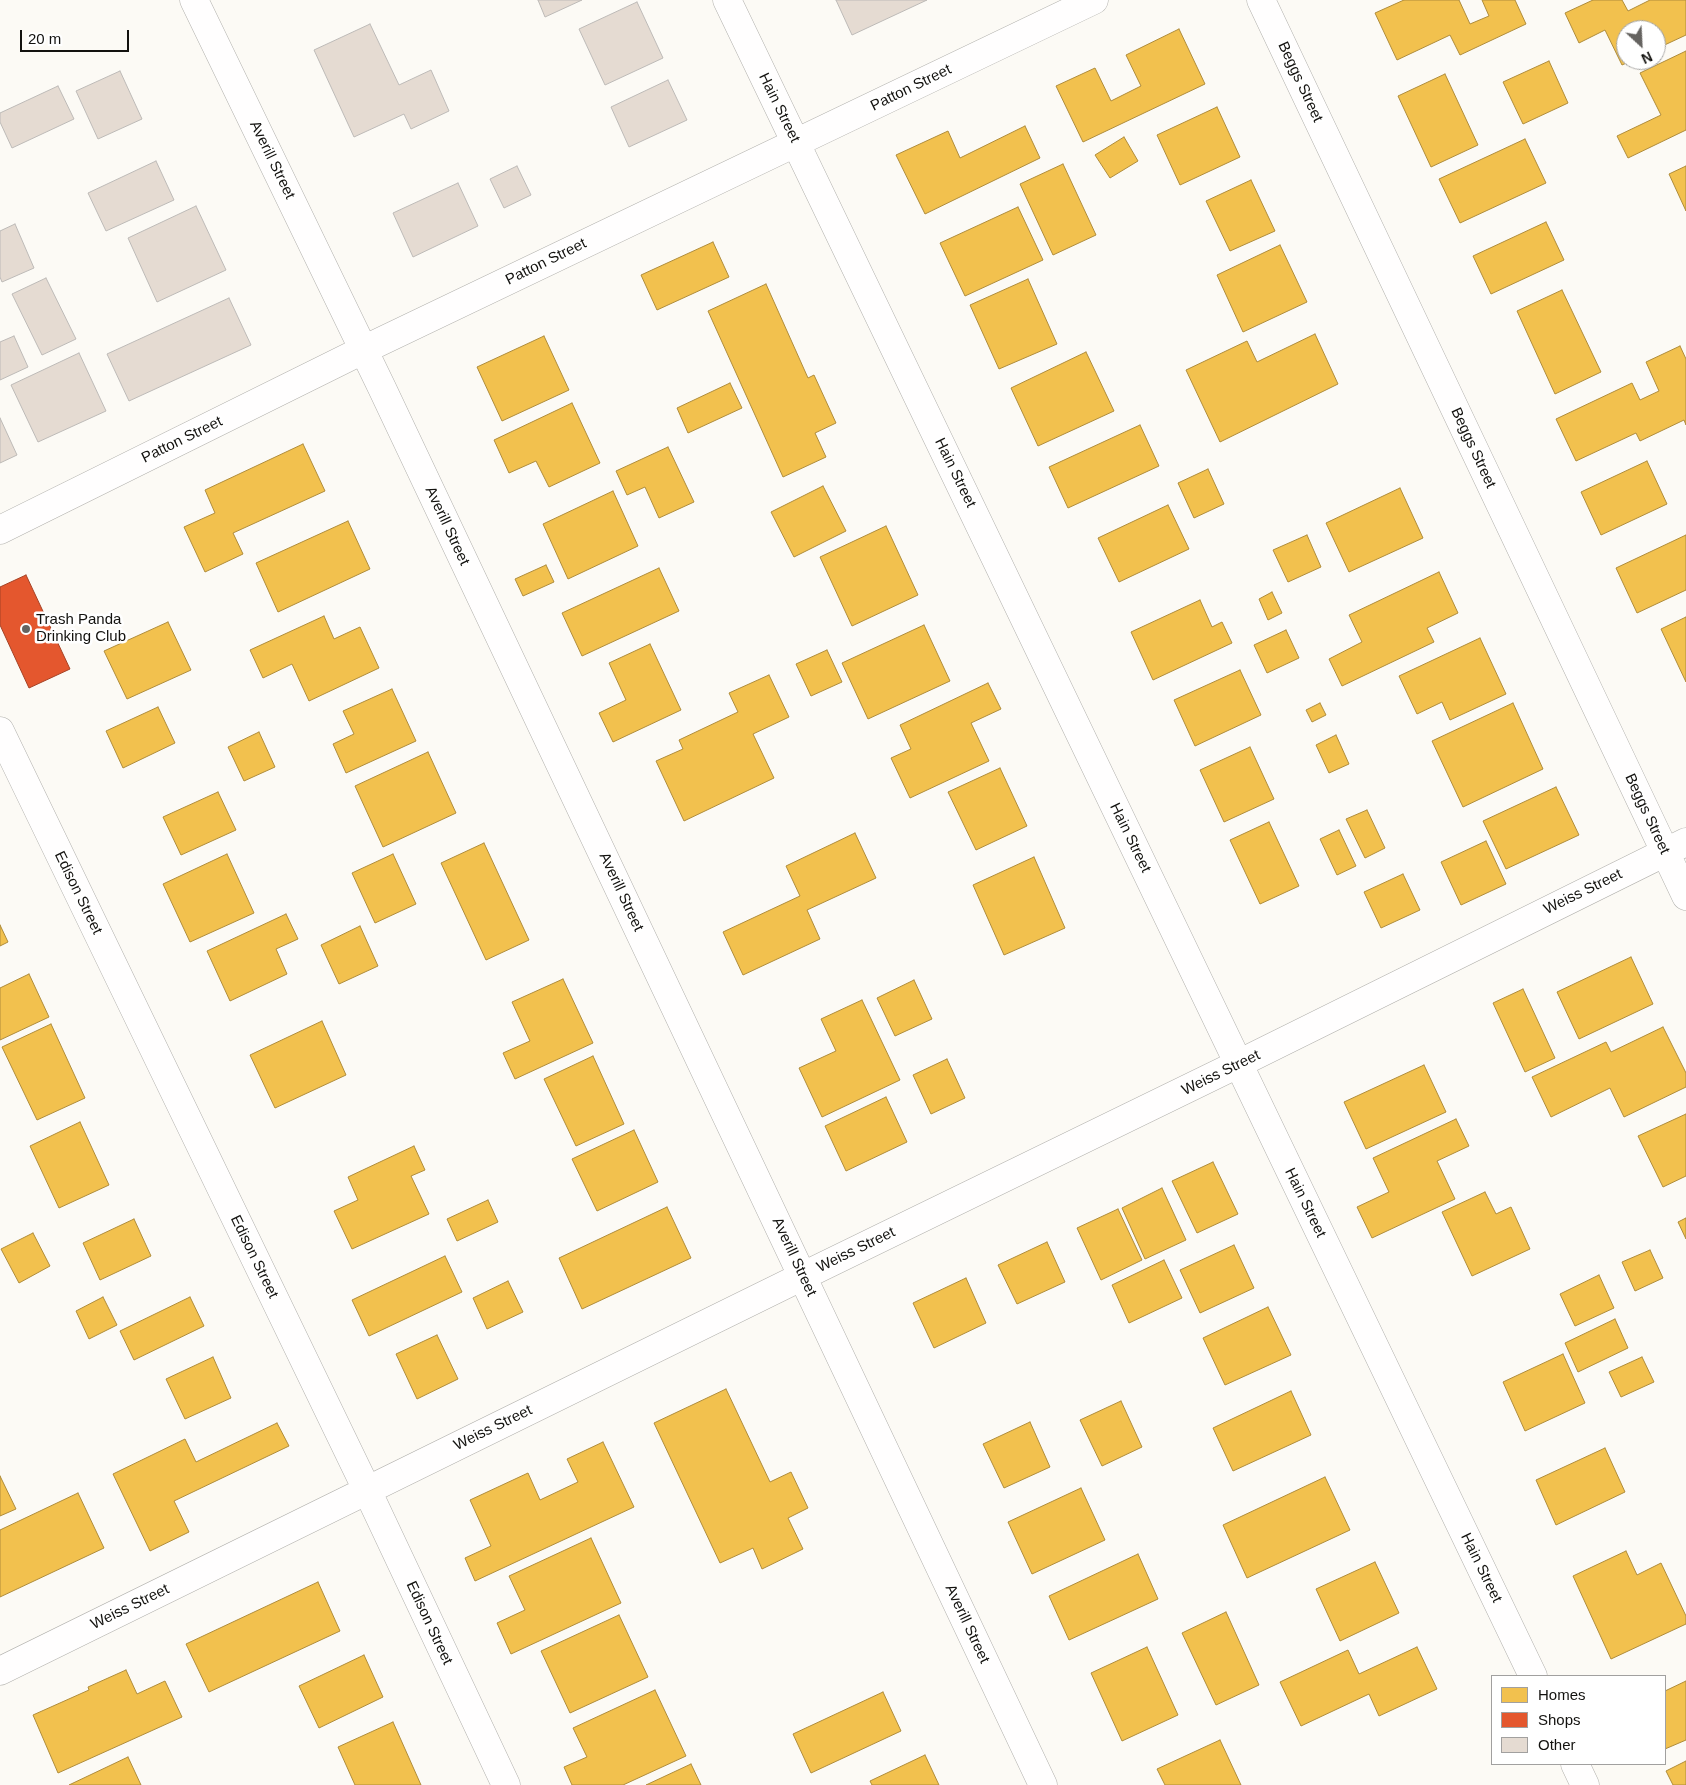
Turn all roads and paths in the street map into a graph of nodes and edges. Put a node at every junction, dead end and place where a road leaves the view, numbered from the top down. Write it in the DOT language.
graph roads {
  1 [pos="194,0"];
  2 [pos="727,0"];
  3 [pos="1094,0"];
  4 [pos="1261,0"];
  5 [pos="796,143"];
  6 [pos="363,350"];
  7 [pos="0,530"];
  8 [pos="0,731"];
  9 [pos="1675,847"];
  10 [pos="1686,896"];
  11 [pos="1238,1064"];
  12 [pos="803,1276"];
  13 [pos="367,1490"];
  14 [pos="0,1671"];
  15 [pos="1533,1675"];
  16 [pos="1575,1765"];
  17 [pos="506,1785"];
  18 [pos="1043,1785"];
  19 [pos="1585,1785"];
  1 -- 6 [label="street, Averill Street"];
  2 -- 5 [label="street, Hain Street"];
  3 -- 5 [label="street, Patton Street"];
  4 -- 9 [label="street, Beggs Street"];
  5 -- 6 [label="street, Patton Street"];
  5 -- 11 [label="street, Hain Street"];
  6 -- 7 [label="street, Patton Street"];
  6 -- 12 [label="street, Averill Street"];
  8 -- 13 [label="street, Edison Street"];
  9 -- 10 [label="street, Beggs Street"];
  9 -- 11 [label="street, Weiss Street"];
  11 -- 12 [label="street, Weiss Street"];
  11 -- 15 [label="street, Hain Street"];
  12 -- 13 [label="street, Weiss Street"];
  12 -- 18 [label="street, Averill Street"];
  13 -- 14 [label="street, Weiss Street"];
  13 -- 17 [label="street, Edison Street"];
  16 -- 19 [label="street"];
}
